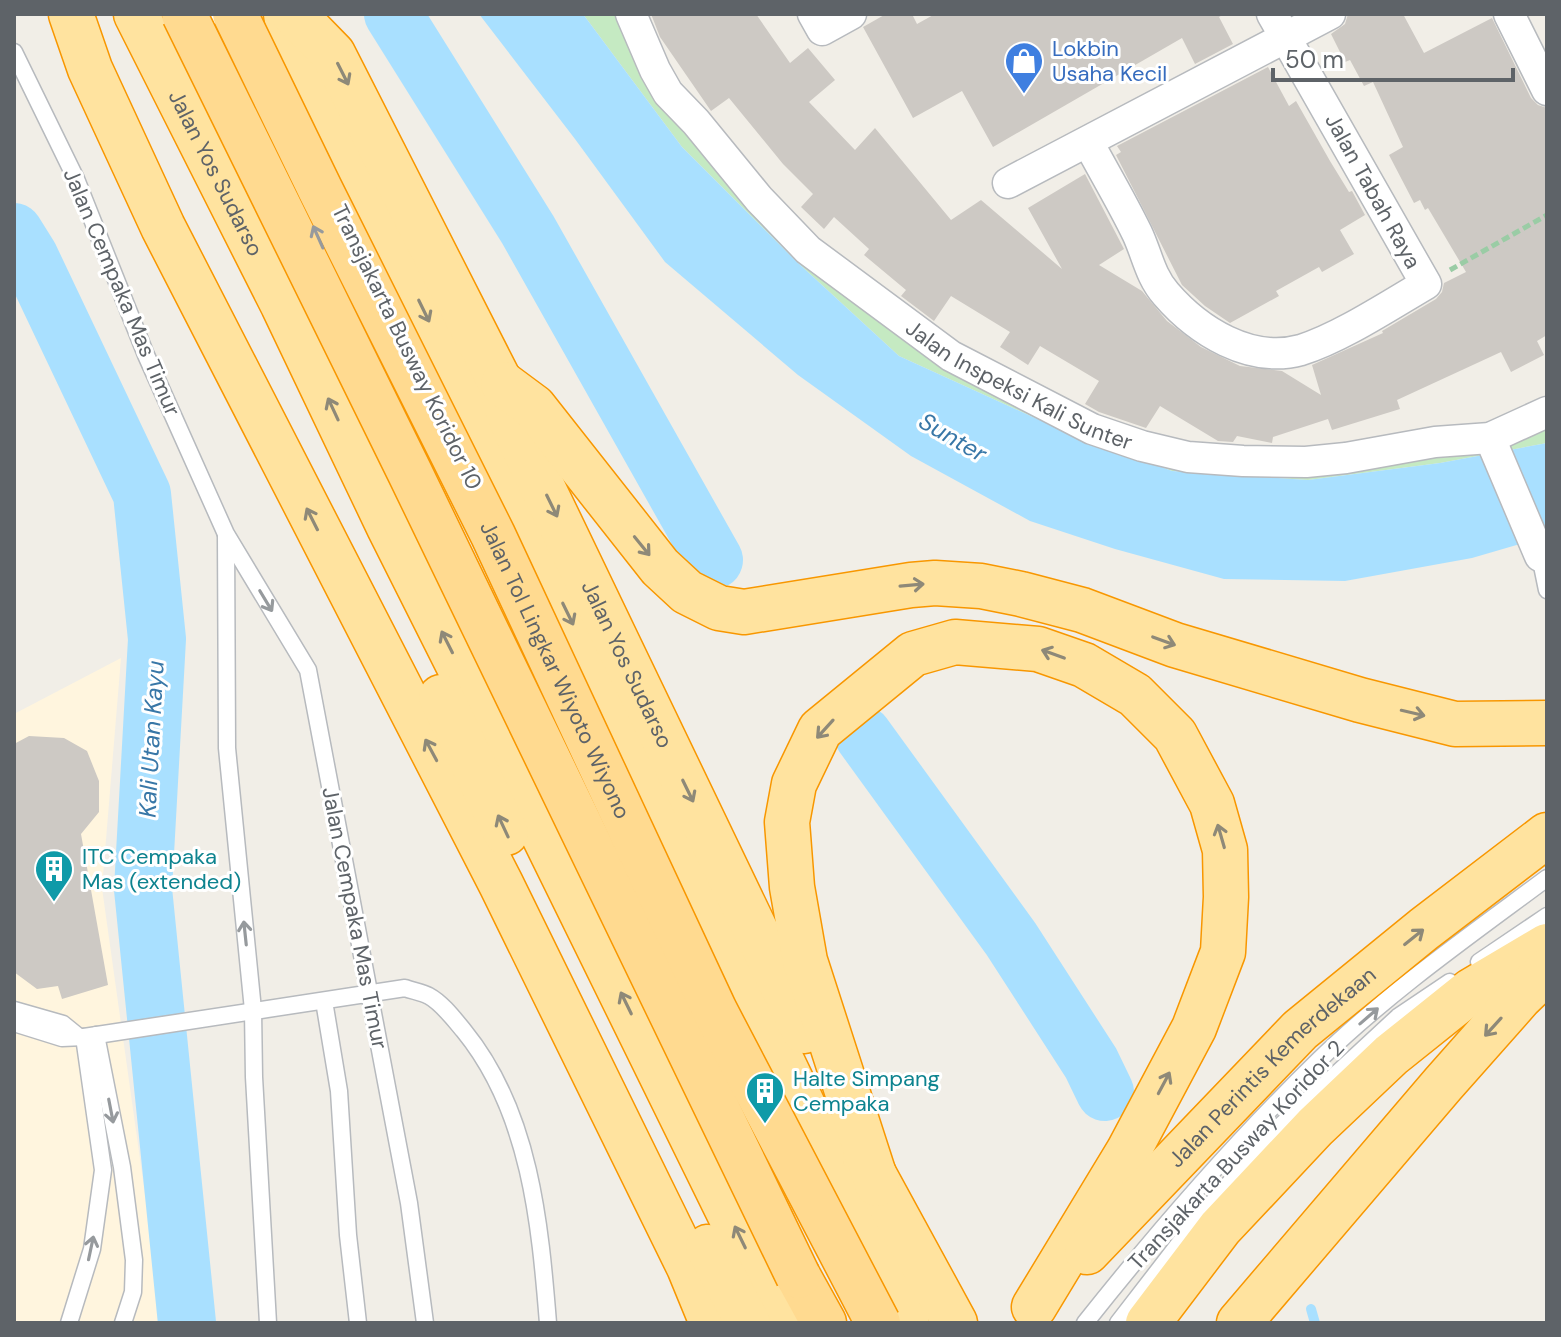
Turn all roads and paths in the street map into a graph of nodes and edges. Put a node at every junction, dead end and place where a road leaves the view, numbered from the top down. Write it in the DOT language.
graph roads {
  1 [pos="71,14"];
  2 [pos="108,14"];
  3 [pos="136,14"];
  4 [pos="184,14"];
  5 [pos="209,14"];
  6 [pos="235,14"];
  7 [pos="249,14"];
  8 [pos="286,14"];
  9 [pos="294,14"];
  10 [pos="631,14"];
  11 [pos="851,14"];
  12 [pos="1330,14"];
  13 [pos="1509,14"];
  14 [pos="818,22"];
  15 [pos="1279,26"];
  16 [pos="14,52"];
  17 [pos="1547,90"];
  18 [pos="250,92"];
  19 [pos="1088,142"];
  20 [pos="290,174"];
  21 [pos="1008,183"];
  22 [pos="1547,215"];
  23 [pos="328,259"];
  24 [pos="383,263"];
  25 [pos="1426,284"];
  26 [pos="283,305"];
  27 [pos="500,382"];
  28 [pos="1547,412"];
  29 [pos="1492,444"];
  30 [pos="226,534"];
  31 [pos="1538,550"];
  32 [pos="1547,590"];
  33 [pos="1547,723"];
  34 [pos="1547,835"];
  35 [pos="1547,878"];
  36 [pos="1547,916"];
  37 [pos="1547,946"];
  38 [pos="1547,971"];
  39 [pos="370,994"];
  40 [pos="324,1001"];
  41 [pos="14,1010"];
  42 [pos="253,1010"];
  43 [pos="14,1023"];
  44 [pos="90,1035"];
  45 [pos="1203,1156"];
  46 [pos="122,1167"];
  47 [pos="103,1170"];
  48 [pos="1154,1180"];
  49 [pos="877,1184"];
  50 [pos="1241,1188"];
  51 [pos="1208,1225"];
  52 [pos="1027,1315"];
  53 [pos="770,1319"];
  54 [pos="1241,1320"];
  55 [pos="69,1323"];
  56 [pos="123,1323"];
  57 [pos="268,1323"];
  58 [pos="358,1323"];
  59 [pos="425,1323"];
  60 [pos="548,1323"];
  61 [pos="712,1323"];
  62 [pos="824,1323"];
  63 [pos="878,1323"];
  64 [pos="891,1323"];
  65 [pos="907,1323"];
  66 [pos="955,1323"];
  67 [pos="1085,1323"];
  68 [pos="1118,1323"];
  69 [pos="1148,1323"];
  61 -- 1 [label="highway, one-way"];
  53 -- 2 [label="highway, Jalan Yos Sudarso, one-way"];
  3 -- 26 [label="highway, Jalan Yos Sudarso"];
  4 -- 62 [label="highway, Jalan Tol Lingkar Wiyoto Wiyono, bridge"];
  5 -- 18 [label="lane"];
  6 -- 63 [label="highway, Jalan Tol Lingkar Wiyoto Wiyono, bridge"];
  7 -- 24 [label="lane, Transjakarta Busway Koridor 10"];
  8 -- 24 [label="highway, Jalan Yos Sudarso"];
  9 -- 27 [label="highway, Jalan Yos Sudarso, one-way"];
  10 -- 29 [label="street, Jalan Inspeksi Kali Sunter"];
  11 -- 14 [label="street"];
  12 -- 15 [label="street"];
  13 -- 17 [label="street"];
  15 -- 19 [label="street"];
  15 -- 25 [label="street, Jalan Tabah Raya"];
  16 -- 30 [label="lane, Jalan Cempaka Mas Timur"];
  19 -- 21 [label="street"];
  19 -- 25 [label="street"];
  23 -- 20 [label="lane, Transjakarta Busway Koridor 10, one-way"];
  22 -- 25 [label="path"];
  24 -- 26 [label="highway"];
  24 -- 64 [label="lane, Transjakarta Busway Koridor 10"];
  24 -- 65 [label="highway, Jalan Yos Sudarso, one-way"];
  53 -- 26 [label="highway, Jalan Yos Sudarso, one-way"];
  27 -- 33 [label="highway, one-way"];
  27 -- 49 [label="highway, Jalan Yos Sudarso, one-way"];
  28 -- 29 [label="street, Jalan Inspeksi Kali Sunter"];
  29 -- 31 [label="street"];
  30 -- 39 [label="lane, Jalan Cempaka Mas Timur, one-way"];
  42 -- 30 [label="lane, Jalan Cempaka Mas Timur, one-way"];
  31 -- 32 [label="lane"];
  45 -- 34 [label="highway, Jalan Perintis Kemerdekaan, one-way"];
  45 -- 35 [label="lane, Transjakarta Busway Koridor 2, one-way"];
  36 -- 50 [label="lane, Transjakarta Busway Koridor 2"];
  37 -- 50 [label="highway"];
  38 -- 54 [label="highway, one-way"];
  39 -- 40 [label="lane"];
  39 -- 59 [label="lane, Jalan Cempaka Mas Timur"];
  39 -- 60 [label="lane"];
  40 -- 42 [label="lane"];
  40 -- 58 [label="lane"];
  41 -- 44 [label="lane"];
  42 -- 44 [label="lane"];
  42 -- 57 [label="lane, Jalan Cempaka Mas Timur"];
  43 -- 44 [label="lane"];
  44 -- 46 [label="lane, one-way"];
  44 -- 47 [label="lane"];
  45 -- 48 [label="highway, Jalan Perintis Kemerdekaan"];
  46 -- 47 [label="lane"];
  46 -- 56 [label="lane"];
  55 -- 47 [label="lane, one-way"];
  48 -- 49 [label="highway, one-way"];
  48 -- 52 [label="highway"];
  48 -- 67 [label="lane, Transjakarta Busway Koridor 2"];
  49 -- 66 [label="highway, Jalan Yos Sudarso"];
  50 -- 51 [label="highway"];
  51 -- 68 [label="lane, Transjakarta Busway Koridor 2"];
  51 -- 69 [label="highway"];
}
